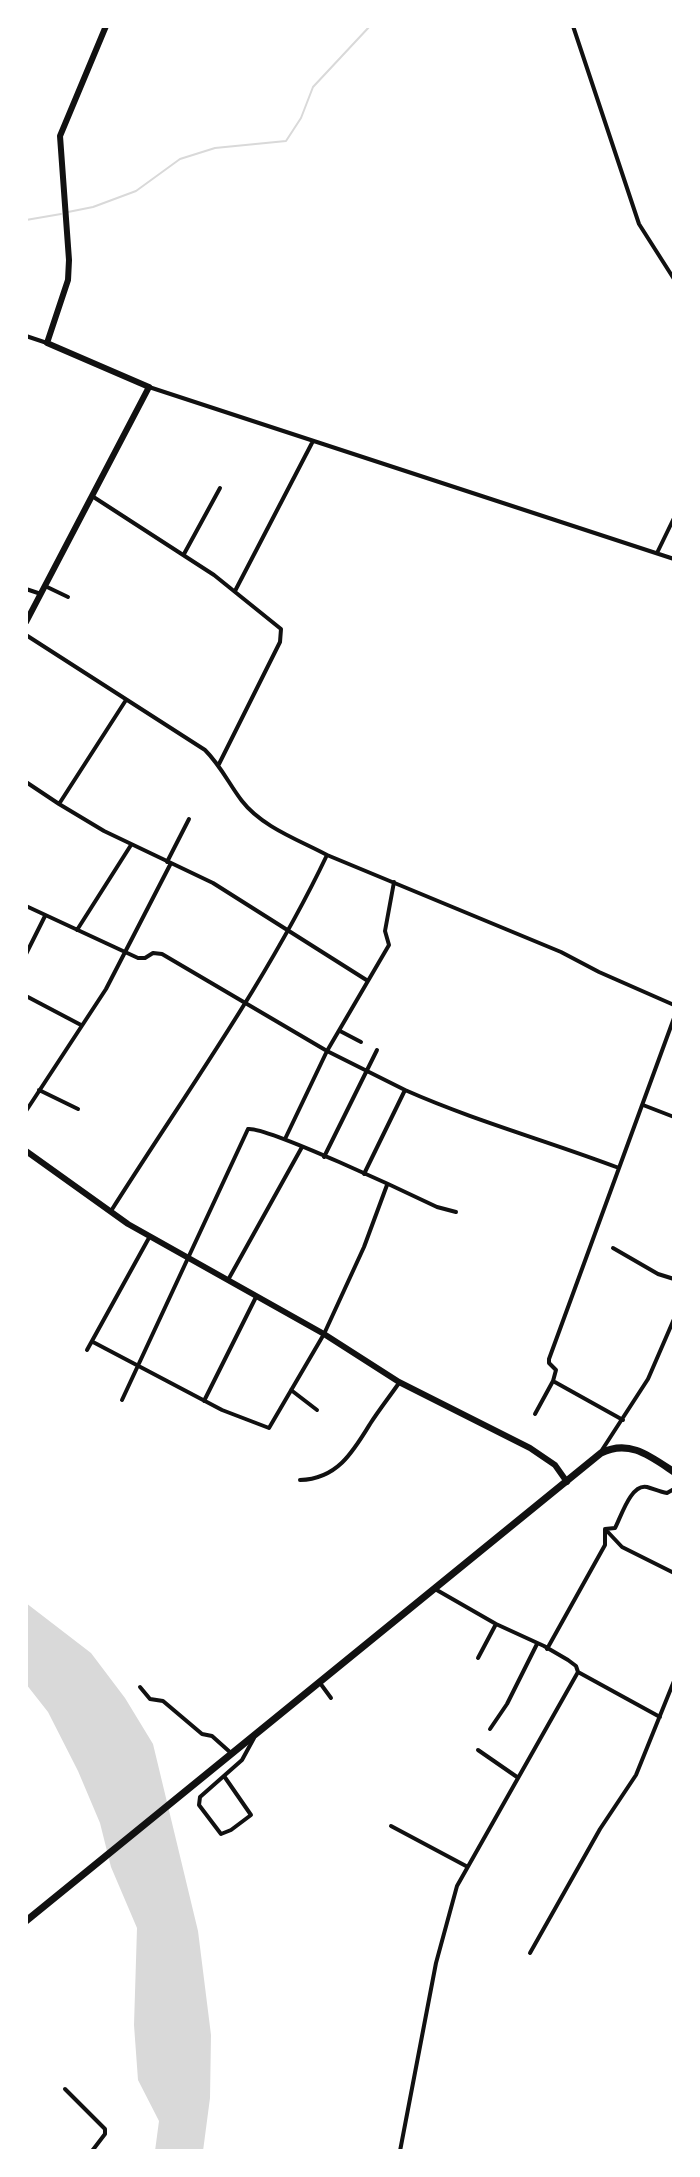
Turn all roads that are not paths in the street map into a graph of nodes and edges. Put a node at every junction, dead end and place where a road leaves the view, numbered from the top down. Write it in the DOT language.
graph roads {
  1 [pos="106,26"];
  2 [pos="573,26"];
  3 [pos="674,279"];
  4 [pos="26,336"];
  5 [pos="47,343"];
  6 [pos="149,387"];
  7 [pos="313,441"];
  8 [pos="220,488"];
  9 [pos="92,496"];
  10 [pos="674,518"];
  11 [pos="657,553"];
  12 [pos="184,554"];
  13 [pos="674,559"];
  14 [pos="45,586"];
  15 [pos="26,589"];
  16 [pos="235,591"];
  17 [pos="41,594"];
  18 [pos="68,597"];
  19 [pos="26,622"];
  20 [pos="26,635"];
  21 [pos="126,700"];
  22 [pos="219,764"];
  23 [pos="26,782"];
  24 [pos="59,804"];
  25 [pos="189,819"];
  26 [pos="131,845"];
  27 [pos="327,855"];
  28 [pos="169,863"];
  29 [pos="394,882"];
  30 [pos="26,906"];
  31 [pos="45,916"];
  32 [pos="77,930"];
  33 [pos="289,932"];
  34 [pos="125,952"];
  35 [pos="26,954"];
  36 [pos="368,981"];
  37 [pos="26,996"];
  38 [pos="245,1004"];
  39 [pos="674,1005"];
  40 [pos="674,1018"];
  41 [pos="81,1025"];
  42 [pos="340,1031"];
  43 [pos="361,1042"];
  44 [pos="377,1050"];
  45 [pos="327,1051"];
  46 [pos="365,1072"];
  47 [pos="39,1090"];
  48 [pos="405,1090"];
  49 [pos="643,1105"];
  50 [pos="78,1109"];
  51 [pos="26,1111"];
  52 [pos="674,1117"];
  53 [pos="285,1139"];
  54 [pos="302,1147"];
  55 [pos="26,1151"];
  56 [pos="324,1157"];
  57 [pos="619,1168"];
  58 [pos="364,1174"];
  59 [pos="387,1185"];
  60 [pos="111,1211"];
  61 [pos="456,1212"];
  62 [pos="150,1236"];
  63 [pos="613,1248"];
  64 [pos="189,1258"];
  65 [pos="674,1279"];
  66 [pos="228,1280"];
  67 [pos="256,1297"];
  68 [pos="674,1319"];
  69 [pos="324,1334"];
  70 [pos="93,1342"];
  71 [pos="87,1350"];
  72 [pos="136,1364"];
  73 [pos="553,1381"];
  74 [pos="399,1382"];
  75 [pos="291,1390"];
  76 [pos="122,1400"];
  77 [pos="204,1401"];
  78 [pos="317,1410"];
  79 [pos="535,1414"];
  80 [pos="623,1420"];
  81 [pos="601,1453"];
  82 [pos="674,1472"];
  83 [pos="300,1480"];
  84 [pos="567,1482"];
  85 [pos="674,1489"];
  86 [pos="605,1529"];
  87 [pos="674,1573"];
  88 [pos="435,1589"];
  89 [pos="496,1624"];
  90 [pos="537,1644"];
  91 [pos="547,1649"];
  92 [pos="478,1658"];
  93 [pos="578,1672"];
  94 [pos="319,1681"];
  95 [pos="674,1681"];
  96 [pos="140,1687"];
  97 [pos="331,1698"];
  98 [pos="660,1717"];
  99 [pos="490,1729"];
  100 [pos="255,1734"];
  101 [pos="478,1750"];
  102 [pos="231,1753"];
  103 [pos="224,1776"];
  104 [pos="517,1777"];
  105 [pos="391,1826"];
  106 [pos="466,1866"];
  107 [pos="26,1921"];
  108 [pos="530,1953"];
  109 [pos="65,2089"];
  110 [pos="92,2151"];
  111 [pos="400,2151"];
  1 -- 5 [label="street"];
  2 -- 3 [label="street"];
  4 -- 5 [label="street"];
  5 -- 6 [label="street"];
  6 -- 7 [label="street"];
  6 -- 9 [label="street"];
  7 -- 11 [label="street"];
  7 -- 16 [label="street"];
  8 -- 12 [label="street"];
  9 -- 12 [label="street"];
  9 -- 14 [label="street"];
  10 -- 11 [label="street"];
  11 -- 13 [label="street"];
  12 -- 16 [label="street"];
  14 -- 17 [label="street"];
  14 -- 18 [label="street"];
  15 -- 17 [label="street"];
  16 -- 22 [label="street"];
  17 -- 19 [label="street"];
  20 -- 21 [label="street"];
  21 -- 22 [label="street"];
  21 -- 24 [label="street"];
  22 -- 27 [label="street"];
  23 -- 24 [label="street"];
  24 -- 26 [label="street"];
  25 -- 28 [label="street"];
  26 -- 28 [label="street"];
  26 -- 32 [label="street"];
  27 -- 29 [label="street"];
  27 -- 33 [label="street"];
  28 -- 33 [label="street"];
  28 -- 34 [label="street"];
  29 -- 36 [label="street"];
  29 -- 39 [label="street"];
  30 -- 31 [label="street"];
  31 -- 32 [label="street"];
  31 -- 35 [label="street"];
  32 -- 34 [label="street"];
  33 -- 36 [label="street"];
  33 -- 38 [label="street"];
  34 -- 38 [label="street"];
  34 -- 41 [label="street"];
  36 -- 42 [label="street"];
  37 -- 41 [label="street"];
  38 -- 45 [label="street"];
  38 -- 60 [label="street"];
  40 -- 49 [label="street"];
  41 -- 47 [label="street"];
  42 -- 43 [label="street"];
  42 -- 45 [label="street"];
  44 -- 46 [label="street"];
  45 -- 46 [label="street"];
  45 -- 53 [label="street"];
  46 -- 48 [label="street"];
  46 -- 56 [label="street"];
  47 -- 50 [label="street"];
  47 -- 51 [label="street"];
  48 -- 57 [label="street"];
  48 -- 58 [label="street"];
  49 -- 52 [label="street"];
  49 -- 57 [label="street"];
  53 -- 54 [label="street"];
  53 -- 64 [label="street"];
  54 -- 56 [label="street"];
  54 -- 66 [label="street"];
  55 -- 60 [label="street"];
  56 -- 58 [label="street"];
  57 -- 73 [label="street"];
  58 -- 59 [label="street"];
  59 -- 61 [label="street"];
  59 -- 69 [label="street"];
  60 -- 62 [label="street"];
  62 -- 64 [label="street"];
  62 -- 70 [label="street"];
  63 -- 65 [label="street"];
  64 -- 66 [label="street"];
  64 -- 72 [label="street"];
  66 -- 67 [label="street"];
  67 -- 69 [label="street"];
  67 -- 77 [label="street"];
  68 -- 80 [label="street"];
  69 -- 74 [label="street"];
  69 -- 75 [label="street"];
  70 -- 71 [label="street"];
  70 -- 72 [label="street"];
  72 -- 76 [label="street"];
  72 -- 77 [label="street"];
  73 -- 79 [label="street"];
  73 -- 80 [label="street"];
  74 -- 83 [label="street"];
  74 -- 84 [label="street"];
  75 -- 77 [label="street"];
  75 -- 78 [label="street"];
  80 -- 81 [label="street"];
  81 -- 82 [label="main road"];
  81 -- 84 [label="main road"];
  84 -- 88 [label="main road"];
  85 -- 86 [label="street"];
  86 -- 87 [label="street"];
  86 -- 91 [label="street"];
  88 -- 89 [label="street"];
  88 -- 94 [label="main road"];
  89 -- 90 [label="street"];
  89 -- 92 [label="street"];
  90 -- 91 [label="street"];
  90 -- 99 [label="street"];
  91 -- 93 [label="street"];
  93 -- 98 [label="street"];
  93 -- 104 [label="street"];
  94 -- 97 [label="street"];
  94 -- 100 [label="main road"];
  95 -- 98 [label="street"];
  96 -- 102 [label="street"];
  98 -- 108 [label="street"];
  100 -- 102 [label="main road"];
  100 -- 103 [label="street"];
  101 -- 104 [label="street"];
  102 -- 107 [label="main road"];
  103 -- 103 [label="street"];
  104 -- 106 [label="street"];
  105 -- 106 [label="street"];
  106 -- 111 [label="street"];
  109 -- 110 [label="street"];
}
